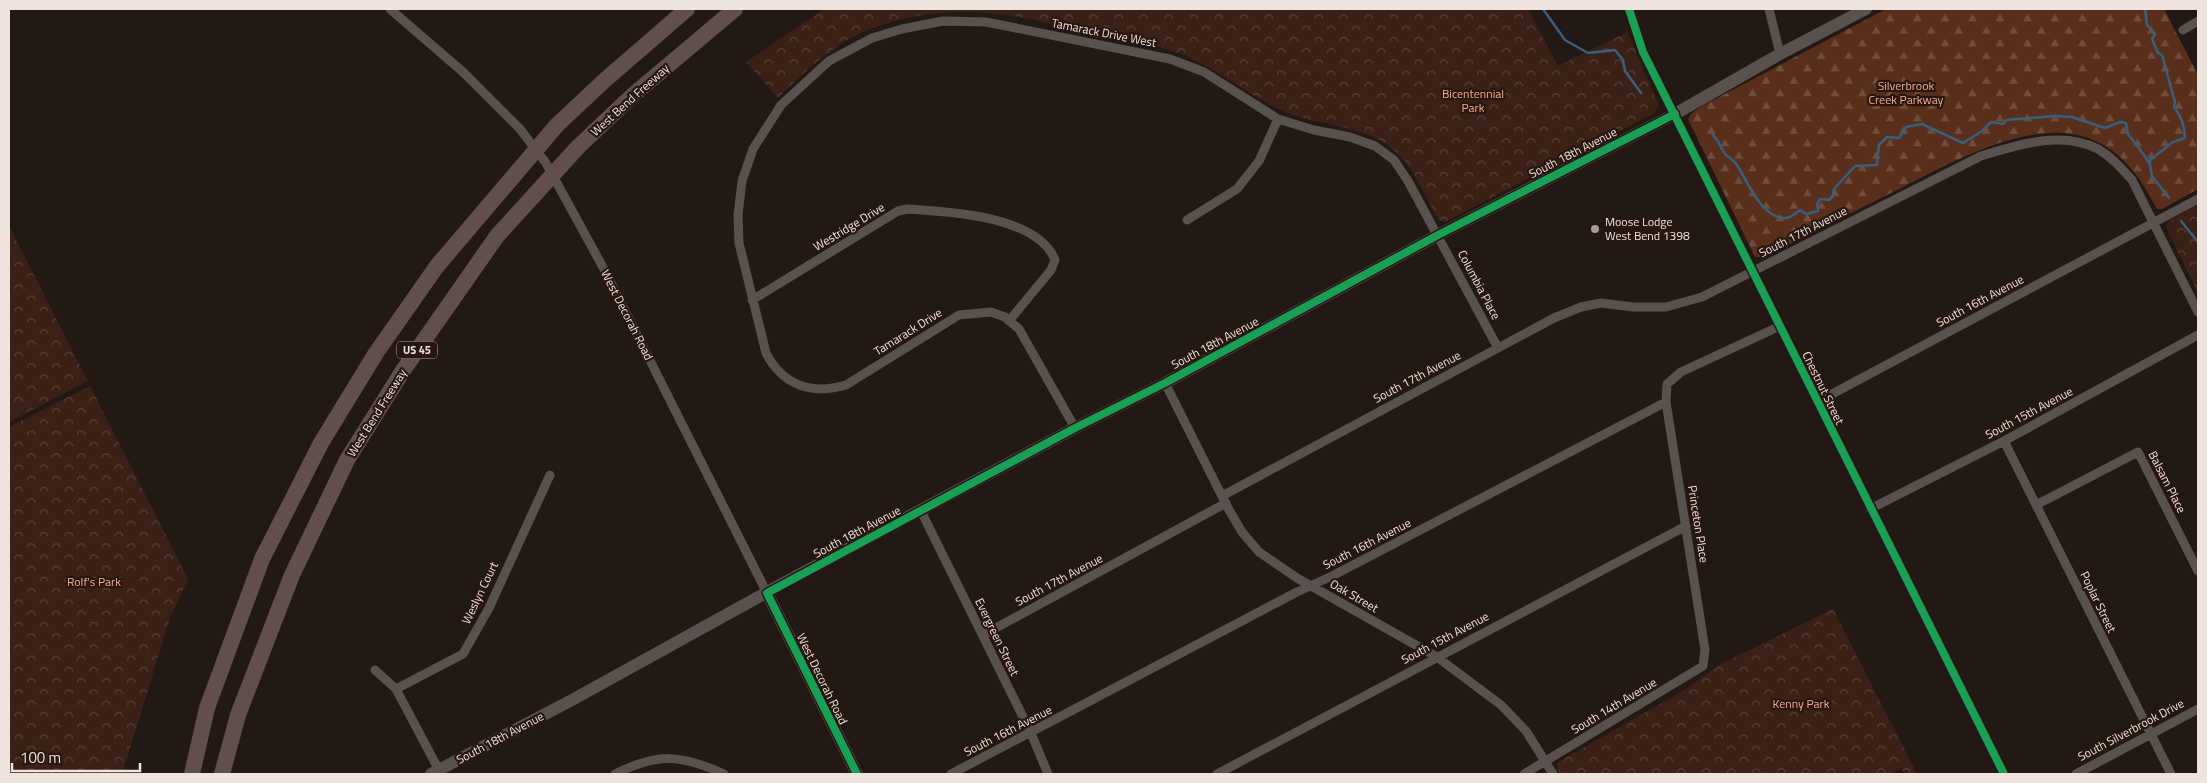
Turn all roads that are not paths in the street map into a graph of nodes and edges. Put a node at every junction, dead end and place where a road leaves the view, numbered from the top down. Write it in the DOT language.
graph roads {
  1 [pos="390,9"];
  2 [pos="687,9"];
  3 [pos="735,9"];
  4 [pos="1629,9"];
  5 [pos="1769,9"];
  6 [pos="1866,9"];
  7 [pos="2198,21"];
  8 [pos="2182,30"];
  9 [pos="1780,54"];
  10 [pos="1675,114"];
  11 [pos="1278,119"];
  12 [pos="2198,199"];
  13 [pos="1187,220"];
  14 [pos="2154,222"];
  15 [pos="1438,235"];
  16 [pos="1754,271"];
  17 [pos="752,300"];
  18 [pos="2198,312"];
  19 [pos="1009,321"];
  20 [pos="1780,326"];
  21 [pos="2198,335"];
  22 [pos="1498,348"];
  23 [pos="1165,383"];
  24 [pos="1666,402"];
  25 [pos="1817,402"];
  26 [pos="1075,428"];
  27 [pos="2004,441"];
  28 [pos="550,475"];
  29 [pos="1224,500"];
  30 [pos="2036,505"];
  31 [pos="1870,509"];
  32 [pos="921,511"];
  33 [pos="1686,526"];
  34 [pos="2198,571"];
  35 [pos="1312,586"];
  36 [pos="767,593"];
  37 [pos="983,635"];
  38 [pos="1705,650"];
  39 [pos="1437,657"];
  40 [pos="375,670"];
  41 [pos="396,689"];
  42 [pos="2198,709"];
  43 [pos="1031,733"];
  44 [pos="2150,734"];
  45 [pos="1546,762"];
  46 [pos="437,773"];
  47 [pos="192,774"];
  48 [pos="222,774"];
  49 [pos="614,774"];
  50 [pos="724,774"];
  51 [pos="856,774"];
  52 [pos="951,774"];
  53 [pos="1048,774"];
  54 [pos="1217,774"];
  55 [pos="1524,774"];
  56 [pos="1553,774"];
  57 [pos="2004,774"];
  58 [pos="2076,774"];
  59 [pos="2171,774"];
  1 -- 36 [label="street, West Decorah Road"];
  2 -- 47 [label="highway, US 45"];
  3 -- 48 [label="highway, West Bend Freeway / US 45"];
  4 -- 10 [label="street, Chestnut Street"];
  5 -- 9 [label="street"];
  6 -- 9 [label="street, South 18th Avenue"];
  7 -- 8 [label="street"];
  9 -- 10 [label="street, South 18th Avenue"];
  10 -- 15 [label="street, South 18th Avenue"];
  10 -- 16 [label="street, Chestnut Street"];
  11 -- 13 [label="street"];
  11 -- 15 [label="street, Tamarack Drive West"];
  11 -- 17 [label="street, Tamarack Drive West"];
  12 -- 14 [label="street, South 16th Avenue"];
  14 -- 16 [label="street, South 17th Avenue"];
  14 -- 18 [label="street, South 17th Avenue"];
  14 -- 25 [label="street, South 16th Avenue"];
  15 -- 22 [label="street, Columbia Place"];
  15 -- 23 [label="street, South 18th Avenue"];
  16 -- 20 [label="street, Chestnut Street"];
  16 -- 22 [label="street, South 17th Avenue"];
  17 -- 19 [label="street, Tamarack Drive"];
  17 -- 19 [label="street, Westridge Drive"];
  19 -- 26 [label="street, Tamarack Drive"];
  20 -- 24 [label="street"];
  20 -- 25 [label="street, Chestnut Street"];
  21 -- 27 [label="street, South 15th Avenue"];
  22 -- 29 [label="street, South 17th Avenue"];
  23 -- 26 [label="street, South 18th Avenue"];
  23 -- 29 [label="street, Oak Street"];
  24 -- 33 [label="street, Princeton Place"];
  24 -- 35 [label="street, South 16th Avenue"];
  25 -- 31 [label="street, Chestnut Street"];
  26 -- 32 [label="street, South 18th Avenue"];
  27 -- 30 [label="street, Poplar Street"];
  27 -- 31 [label="street, South 15th Avenue"];
  28 -- 41 [label="street, Weslyn Court"];
  29 -- 35 [label="street, Oak Street"];
  29 -- 37 [label="street, South 17th Avenue"];
  30 -- 34 [label="street, Balsam Place"];
  30 -- 44 [label="street, Poplar Street"];
  31 -- 57 [label="street, Chestnut Street"];
  32 -- 36 [label="street, South 18th Avenue"];
  32 -- 37 [label="street, Evergreen Street"];
  33 -- 38 [label="street, Princeton Place"];
  33 -- 39 [label="street, South 15th Avenue"];
  35 -- 39 [label="street, Oak Street"];
  35 -- 43 [label="street, South 16th Avenue"];
  36 -- 46 [label="street, South 18th Avenue"];
  36 -- 51 [label="street, West Decorah Road"];
  37 -- 43 [label="street, Evergreen Street"];
  38 -- 45 [label="street, South 14th Avenue"];
  39 -- 45 [label="street, Oak Street"];
  39 -- 54 [label="street, South 15th Avenue"];
  40 -- 41 [label="street"];
  41 -- 46 [label="street"];
  42 -- 44 [label="street, South Silverbrook Drive"];
  43 -- 52 [label="street, South 16th Avenue"];
  43 -- 53 [label="street, Evergreen Street"];
  44 -- 58 [label="street, South Silverbrook Drive"];
  44 -- 59 [label="street, Poplar Street"];
  45 -- 55 [label="street, South 14th Avenue"];
  45 -- 56 [label="street, Oak Street"];
  49 -- 50 [label="street"];
}
